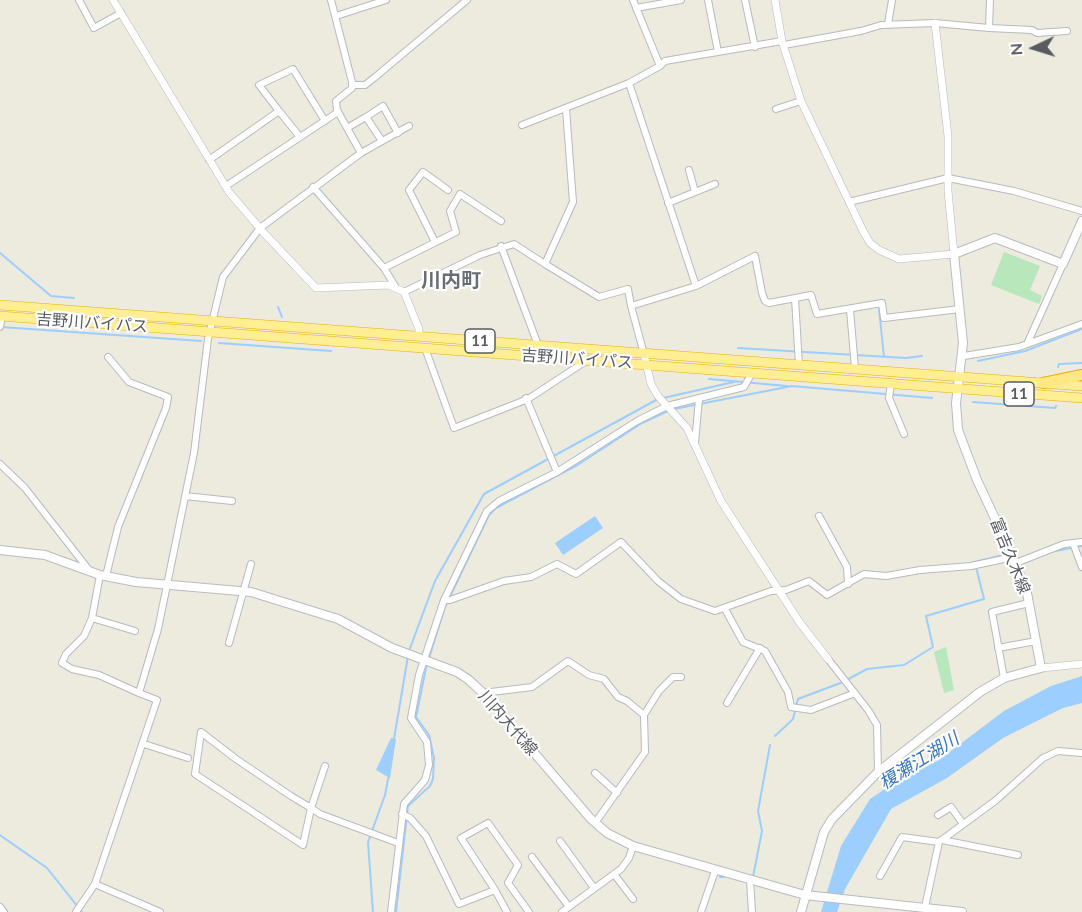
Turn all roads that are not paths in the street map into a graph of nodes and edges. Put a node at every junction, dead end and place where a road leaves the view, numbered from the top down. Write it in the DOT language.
graph roads {
  1 [pos="79,0"];
  2 [pos="331,0"];
  3 [pos="386,0"];
  4 [pos="467,0"];
  5 [pos="633,0"];
  6 [pos="681,0"];
  7 [pos="708,0"];
  8 [pos="745,0"];
  9 [pos="775,0"];
  10 [pos="892,0"];
  11 [pos="990,0"];
  12 [pos="116,1"];
  13 [pos="636,8"];
  14 [pos="121,13"];
  15 [pos="336,16"];
  16 [pos="935,23"];
  17 [pos="888,24"];
  18 [pos="989,28"];
  19 [pos="1067,32"];
  20 [pos="783,43"];
  21 [pos="754,48"];
  22 [pos="718,52"];
  23 [pos="660,66"];
  24 [pos="629,83"];
  25 [pos="352,85"];
  26 [pos="801,101"];
  27 [pos="566,109"];
  28 [pos="776,109"];
  29 [pos="279,111"];
  30 [pos="338,112"];
  31 [pos="366,117"];
  32 [pos="325,121"];
  33 [pos="522,125"];
  34 [pos="409,126"];
  35 [pos="347,128"];
  36 [pos="398,133"];
  37 [pos="300,137"];
  38 [pos="382,141"];
  39 [pos="361,153"];
  40 [pos="209,160"];
  41 [pos="688,170"];
  42 [pos="948,178"];
  43 [pos="715,184"];
  44 [pos="226,186"];
  45 [pos="313,187"];
  46 [pos="448,190"];
  47 [pos="695,192"];
  48 [pos="849,202"];
  49 [pos="668,203"];
  50 [pos="1082,211"];
  51 [pos="501,221"];
  52 [pos="1082,221"];
  53 [pos="260,228"];
  54 [pos="435,242"];
  55 [pos="501,246"];
  56 [pos="954,254"];
  57 [pos="545,264"];
  58 [pos="1063,264"];
  59 [pos="384,268"];
  60 [pos="395,286"];
  61 [pos="696,286"];
  62 [pos="404,292"];
  63 [pos="795,298"];
  64 [pos="0,305"];
  65 [pos="631,306"];
  66 [pos="960,309"];
  67 [pos="850,310"];
  68 [pos="212,320"];
  69 [pos="1,321"];
  70 [pos="1082,324"];
  71 [pos="210,332"];
  72 [pos="419,336"];
  73 [pos="1029,342"];
  74 [pos="538,345"];
  75 [pos="425,348"];
  76 [pos="644,354"];
  77 [pos="963,356"];
  78 [pos="108,357"];
  79 [pos="587,361"];
  80 [pos="646,365"];
  81 [pos="799,365"];
  82 [pos="855,368"];
  83 [pos="1082,375"];
  84 [pos="960,376"];
  85 [pos="750,380"];
  86 [pos="1043,382"];
  87 [pos="1082,386"];
  88 [pos="957,389"];
  89 [pos="890,391"];
  90 [pos="526,398"];
  91 [pos="1082,398"];
  92 [pos="698,403"];
  93 [pos="666,405"];
  94 [pos="904,434"];
  95 [pos="694,444"];
  96 [pos="0,464"];
  97 [pos="557,472"];
  98 [pos="185,496"];
  99 [pos="232,501"];
  100 [pos="819,516"];
  101 [pos="1082,542"];
  102 [pos="1074,546"];
  103 [pos="0,550"];
  104 [pos="1014,560"];
  105 [pos="250,564"];
  106 [pos="1082,567"];
  107 [pos="89,570"];
  108 [pos="103,576"];
  109 [pos="167,584"];
  110 [pos="848,584"];
  111 [pos="779,591"];
  112 [pos="243,592"];
  113 [pos="447,600"];
  114 [pos="1029,603"];
  115 [pos="725,609"];
  116 [pos="92,618"];
  117 [pos="135,631"];
  118 [pos="1036,640"];
  119 [pos="229,642"];
  120 [pos="760,648"];
  121 [pos="998,648"];
  122 [pos="828,659"];
  123 [pos="426,662"];
  124 [pos="1082,663"];
  125 [pos="1041,668"];
  126 [pos="681,677"];
  127 [pos="1004,678"];
  128 [pos="139,693"];
  129 [pos="483,693"];
  130 [pos="855,693"];
  131 [pos="727,703"];
  132 [pos="644,715"];
  133 [pos="144,744"];
  134 [pos="1082,753"];
  135 [pos="188,758"];
  136 [pos="325,766"];
  137 [pos="878,772"];
  138 [pos="595,773"];
  139 [pos="616,793"];
  140 [pos="311,808"];
  141 [pos="938,815"];
  142 [pos="405,816"];
  143 [pos="595,823"];
  144 [pos="963,824"];
  145 [pos="560,841"];
  146 [pos="941,841"];
  147 [pos="398,843"];
  148 [pos="633,846"];
  149 [pos="1018,855"];
  150 [pos="532,857"];
  151 [pos="716,871"];
  152 [pos="614,874"];
  153 [pos="880,876"];
  154 [pos="750,880"];
  155 [pos="508,883"];
  156 [pos="95,884"];
  157 [pos="594,888"];
  158 [pos="496,891"];
  159 [pos="805,895"];
  160 [pos="633,899"];
  161 [pos="459,904"];
  162 [pos="0,907"];
  163 [pos="926,909"];
  164 [pos="564,911"];
  165 [pos="4,912"];
  166 [pos="76,912"];
  167 [pos="160,912"];
  168 [pos="391,912"];
  169 [pos="456,912"];
  170 [pos="507,912"];
  171 [pos="529,912"];
  172 [pos="701,912"];
  173 [pos="752,912"];
  174 [pos="801,912"];
  175 [pos="962,912"];
  1 -- 14 [label="street"];
  2 -- 15 [label="street"];
  3 -- 15 [label="street"];
  4 -- 25 [label="street"];
  5 -- 13 [label="street"];
  6 -- 13 [label="street"];
  7 -- 22 [label="street"];
  8 -- 21 [label="street"];
  9 -- 20 [label="street"];
  10 -- 17 [label="street"];
  11 -- 18 [label="street"];
  12 -- 14 [label="street"];
  13 -- 23 [label="street"];
  14 -- 40 [label="street"];
  15 -- 25 [label="street"];
  16 -- 17 [label="street"];
  16 -- 18 [label="street"];
  16 -- 42 [label="street"];
  17 -- 20 [label="street"];
  18 -- 19 [label="street"];
  20 -- 21 [label="street"];
  20 -- 26 [label="street"];
  21 -- 22 [label="street"];
  22 -- 23 [label="street"];
  23 -- 24 [label="street"];
  24 -- 27 [label="street"];
  24 -- 49 [label="street"];
  25 -- 30 [label="street"];
  26 -- 28 [label="street"];
  26 -- 48 [label="street"];
  27 -- 33 [label="street"];
  27 -- 57 [label="street"];
  29 -- 32 [label="street"];
  29 -- 37 [label="street"];
  29 -- 40 [label="street"];
  30 -- 32 [label="street"];
  30 -- 35 [label="street"];
  31 -- 35 [label="street"];
  31 -- 36 [label="street"];
  31 -- 38 [label="street"];
  32 -- 37 [label="street"];
  34 -- 36 [label="street"];
  35 -- 39 [label="street"];
  36 -- 38 [label="street"];
  37 -- 44 [label="street"];
  38 -- 39 [label="street"];
  39 -- 45 [label="street"];
  40 -- 44 [label="street"];
  41 -- 47 [label="street"];
  42 -- 48 [label="street"];
  42 -- 50 [label="street"];
  42 -- 56 [label="street"];
  43 -- 47 [label="street"];
  44 -- 53 [label="street"];
  45 -- 53 [label="street"];
  45 -- 59 [label="street"];
  46 -- 54 [label="street"];
  47 -- 49 [label="street"];
  48 -- 56 [label="street"];
  49 -- 61 [label="street"];
  51 -- 54 [label="street"];
  52 -- 58 [label="main road"];
  53 -- 60 [label="street"];
  53 -- 68 [label="street"];
  54 -- 59 [label="street"];
  55 -- 57 [label="street"];
  55 -- 62 [label="street"];
  55 -- 74 [label="street"];
  56 -- 58 [label="main road"];
  56 -- 66 [label="main road, 富吉久木線"];
  57 -- 65 [label="street"];
  58 -- 73 [label="street"];
  59 -- 60 [label="street"];
  60 -- 62 [label="street"];
  61 -- 63 [label="street"];
  61 -- 65 [label="street"];
  62 -- 72 [label="street"];
  63 -- 67 [label="street"];
  63 -- 81 [label="street"];
  64 -- 68 [label="highway, 吉野川バイパス / 11"];
  65 -- 76 [label="street"];
  66 -- 67 [label="street"];
  66 -- 77 [label="main road, 富吉久木線"];
  67 -- 82 [label="street"];
  68 -- 71 [label="street"];
  68 -- 72 [label="highway, 吉野川バイパス / 11"];
  69 -- 71 [label="highway, 吉野川バイパス / 11"];
  70 -- 73 [label="street"];
  71 -- 75 [label="highway, 吉野川バイパス / 11"];
  71 -- 98 [label="street"];
  72 -- 74 [label="highway, 吉野川バイパス / 11"];
  73 -- 77 [label="street"];
  74 -- 76 [label="highway, 吉野川バイパス / 11"];
  75 -- 79 [label="highway, 吉野川バイパス / 11"];
  75 -- 90 [label="street"];
  76 -- 80 [label="street"];
  76 -- 81 [label="highway, 吉野川バイパス / 11"];
  77 -- 84 [label="main road, 富吉久木線"];
  78 -- 108 [label="street"];
  79 -- 80 [label="highway, 吉野川バイパス / 11"];
  79 -- 90 [label="street"];
  80 -- 85 [label="highway, 吉野川バイパス / 11"];
  80 -- 93 [label="street"];
  81 -- 82 [label="highway, 吉野川バイパス / 11"];
  82 -- 84 [label="highway, 吉野川バイパス / 11"];
  83 -- 86 [label="highway"];
  84 -- 86 [label="highway, 吉野川バイパス / 11"];
  84 -- 88 [label="main road, 富吉久木線"];
  85 -- 89 [label="highway, 吉野川バイパス / 11"];
  85 -- 92 [label="street"];
  86 -- 87 [label="highway, 吉野川バイパス / 11"];
  88 -- 89 [label="highway, 吉野川バイパス / 11"];
  88 -- 91 [label="highway, 吉野川バイパス / 11"];
  88 -- 104 [label="main road, 富吉久木線"];
  89 -- 94 [label="street"];
  90 -- 97 [label="street"];
  92 -- 93 [label="street"];
  92 -- 95 [label="street"];
  93 -- 95 [label="street"];
  93 -- 97 [label="street"];
  95 -- 111 [label="street"];
  96 -- 107 [label="street"];
  97 -- 113 [label="street"];
  98 -- 99 [label="street"];
  98 -- 109 [label="street"];
  100 -- 110 [label="street"];
  101 -- 102 [label="street"];
  102 -- 104 [label="street"];
  102 -- 106 [label="street"];
  103 -- 107 [label="main road, 川内大代線"];
  104 -- 110 [label="street"];
  104 -- 114 [label="main road, 富吉久木線"];
  105 -- 112 [label="street"];
  107 -- 108 [label="main road, 川内大代線"];
  108 -- 109 [label="main road, 川内大代線"];
  108 -- 116 [label="street"];
  109 -- 112 [label="main road, 川内大代線"];
  109 -- 128 [label="street"];
  110 -- 111 [label="street"];
  111 -- 115 [label="street"];
  111 -- 122 [label="street"];
  112 -- 119 [label="street"];
  112 -- 123 [label="main road, 川内大代線"];
  113 -- 115 [label="street"];
  113 -- 123 [label="street"];
  114 -- 118 [label="main road, 富吉久木線"];
  114 -- 121 [label="street"];
  115 -- 120 [label="street"];
  116 -- 117 [label="street"];
  116 -- 128 [label="street"];
  118 -- 121 [label="street"];
  118 -- 125 [label="main road, 富吉久木線"];
  120 -- 130 [label="street"];
  120 -- 131 [label="street"];
  121 -- 127 [label="street"];
  122 -- 130 [label="street"];
  123 -- 129 [label="main road, 川内大代線"];
  123 -- 142 [label="street"];
  124 -- 125 [label="street"];
  125 -- 127 [label="main road"];
  126 -- 132 [label="street"];
  127 -- 137 [label="main road"];
  128 -- 133 [label="street"];
  129 -- 132 [label="street"];
  129 -- 143 [label="main road, 川内大代線"];
  130 -- 137 [label="street"];
  132 -- 139 [label="street"];
  133 -- 135 [label="street"];
  133 -- 156 [label="street"];
  134 -- 144 [label="street"];
  136 -- 140 [label="street"];
  137 -- 159 [label="main road"];
  138 -- 139 [label="street"];
  139 -- 143 [label="street"];
  140 -- 140 [label="street"];
  140 -- 147 [label="street"];
  141 -- 144 [label="street"];
  142 -- 147 [label="street"];
  142 -- 161 [label="street"];
  143 -- 148 [label="main road, 川内大代線"];
  144 -- 146 [label="street"];
  145 -- 157 [label="street"];
  146 -- 149 [label="street"];
  146 -- 153 [label="street"];
  146 -- 163 [label="street"];
  147 -- 168 [label="street"];
  148 -- 151 [label="main road, 川内大代線"];
  148 -- 152 [label="street"];
  150 -- 164 [label="street"];
  151 -- 154 [label="main road, 川内大代線"];
  151 -- 172 [label="street"];
  152 -- 157 [label="street"];
  152 -- 160 [label="street"];
  154 -- 159 [label="main road, 川内大代線"];
  154 -- 173 [label="street"];
  155 -- 158 [label="street"];
  155 -- 158 [label="street"];
  155 -- 171 [label="street"];
  156 -- 166 [label="street"];
  156 -- 167 [label="street"];
  157 -- 164 [label="street"];
  158 -- 161 [label="street"];
  158 -- 170 [label="street"];
  159 -- 163 [label="main road, 川内大代線"];
  159 -- 174 [label="main road"];
  161 -- 169 [label="street"];
  162 -- 165 [label="street"];
  163 -- 175 [label="main road, 川内大代線"];
}
